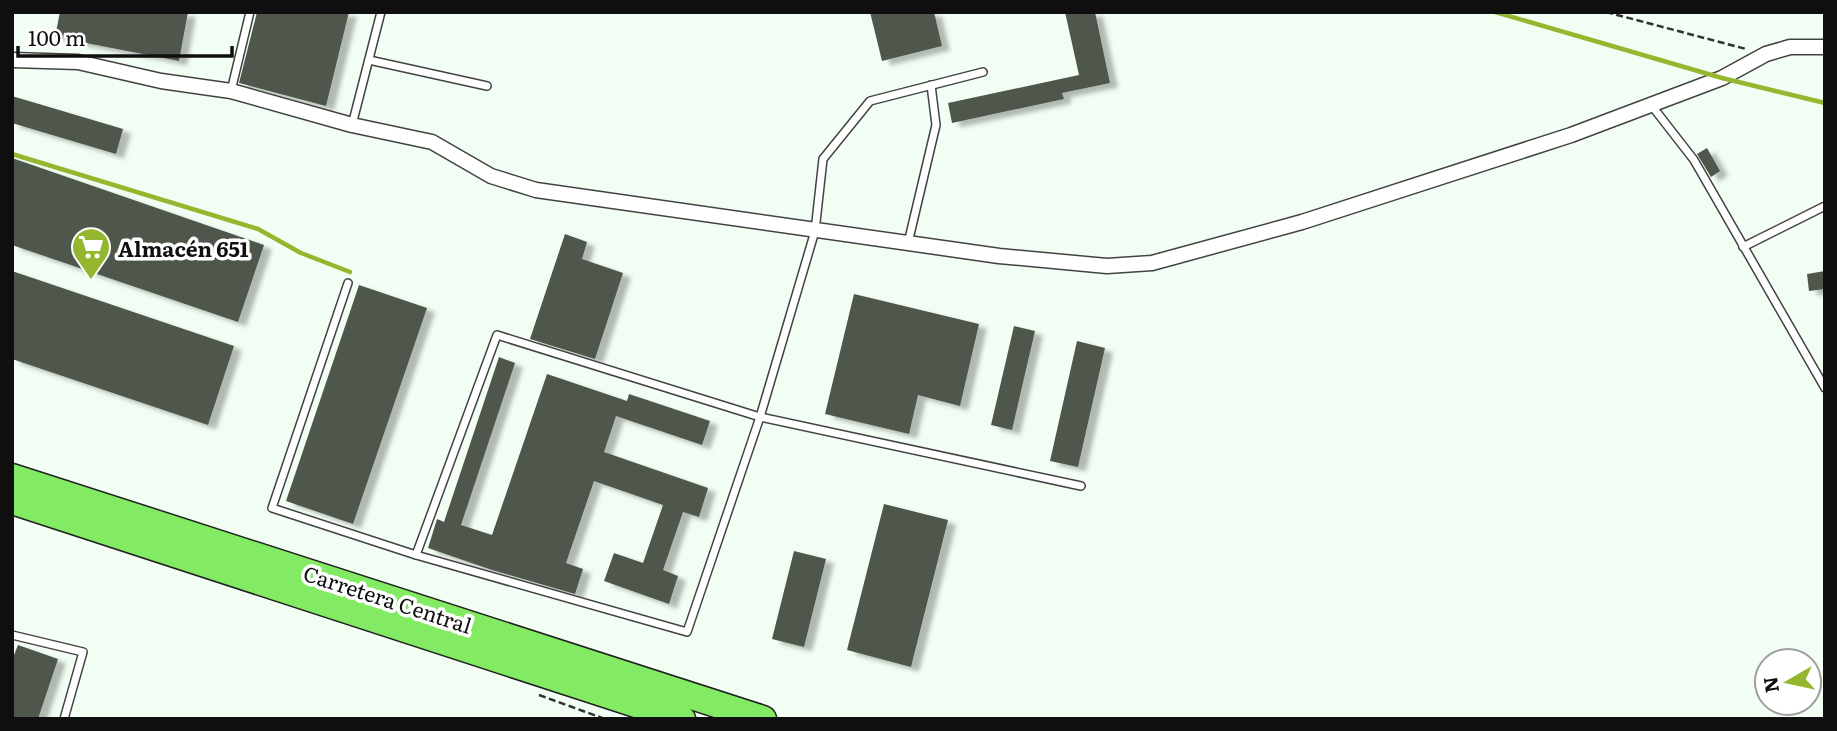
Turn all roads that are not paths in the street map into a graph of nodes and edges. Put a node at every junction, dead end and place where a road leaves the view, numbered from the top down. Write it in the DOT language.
graph roads {
  1 [pos="250,12"];
  2 [pos="381,12"];
  3 [pos="1825,47"];
  4 [pos="12,60"];
  5 [pos="369,60"];
  6 [pos="983,72"];
  7 [pos="931,85"];
  8 [pos="487,86"];
  9 [pos="231,91"];
  10 [pos="1651,106"];
  11 [pos="352,125"];
  12 [pos="1825,206"];
  13 [pos="815,231"];
  14 [pos="908,244"];
  15 [pos="1743,247"];
  16 [pos="348,283"];
  17 [pos="1825,388"];
  18 [pos="760,417"];
  19 [pos="12,477"];
  20 [pos="1081,486"];
  21 [pos="12,501"];
  22 [pos="416,555"];
  23 [pos="12,635"];
  24 [pos="64,719"];
  25 [pos="682,719"];
  26 [pos="763,719"];
  1 -- 9 [label="lane"];
  2 -- 5 [label="lane"];
  3 -- 10 [label="street"];
  4 -- 9 [label="street"];
  5 -- 8 [label="lane"];
  5 -- 11 [label="lane"];
  6 -- 7 [label="lane"];
  7 -- 13 [label="lane"];
  7 -- 14 [label="lane"];
  9 -- 11 [label="street"];
  10 -- 14 [label="street"];
  10 -- 15 [label="lane"];
  11 -- 13 [label="street"];
  12 -- 15 [label="lane"];
  13 -- 14 [label="street"];
  13 -- 18 [label="lane"];
  15 -- 17 [label="lane"];
  16 -- 22 [label="lane"];
  18 -- 20 [label="lane"];
  18 -- 22 [label="lane"];
  18 -- 22 [label="lane"];
  19 -- 26 [label="highway, Carretera Central"];
  21 -- 25 [label="highway, Carretera Central"];
  23 -- 24 [label="lane"];
}
